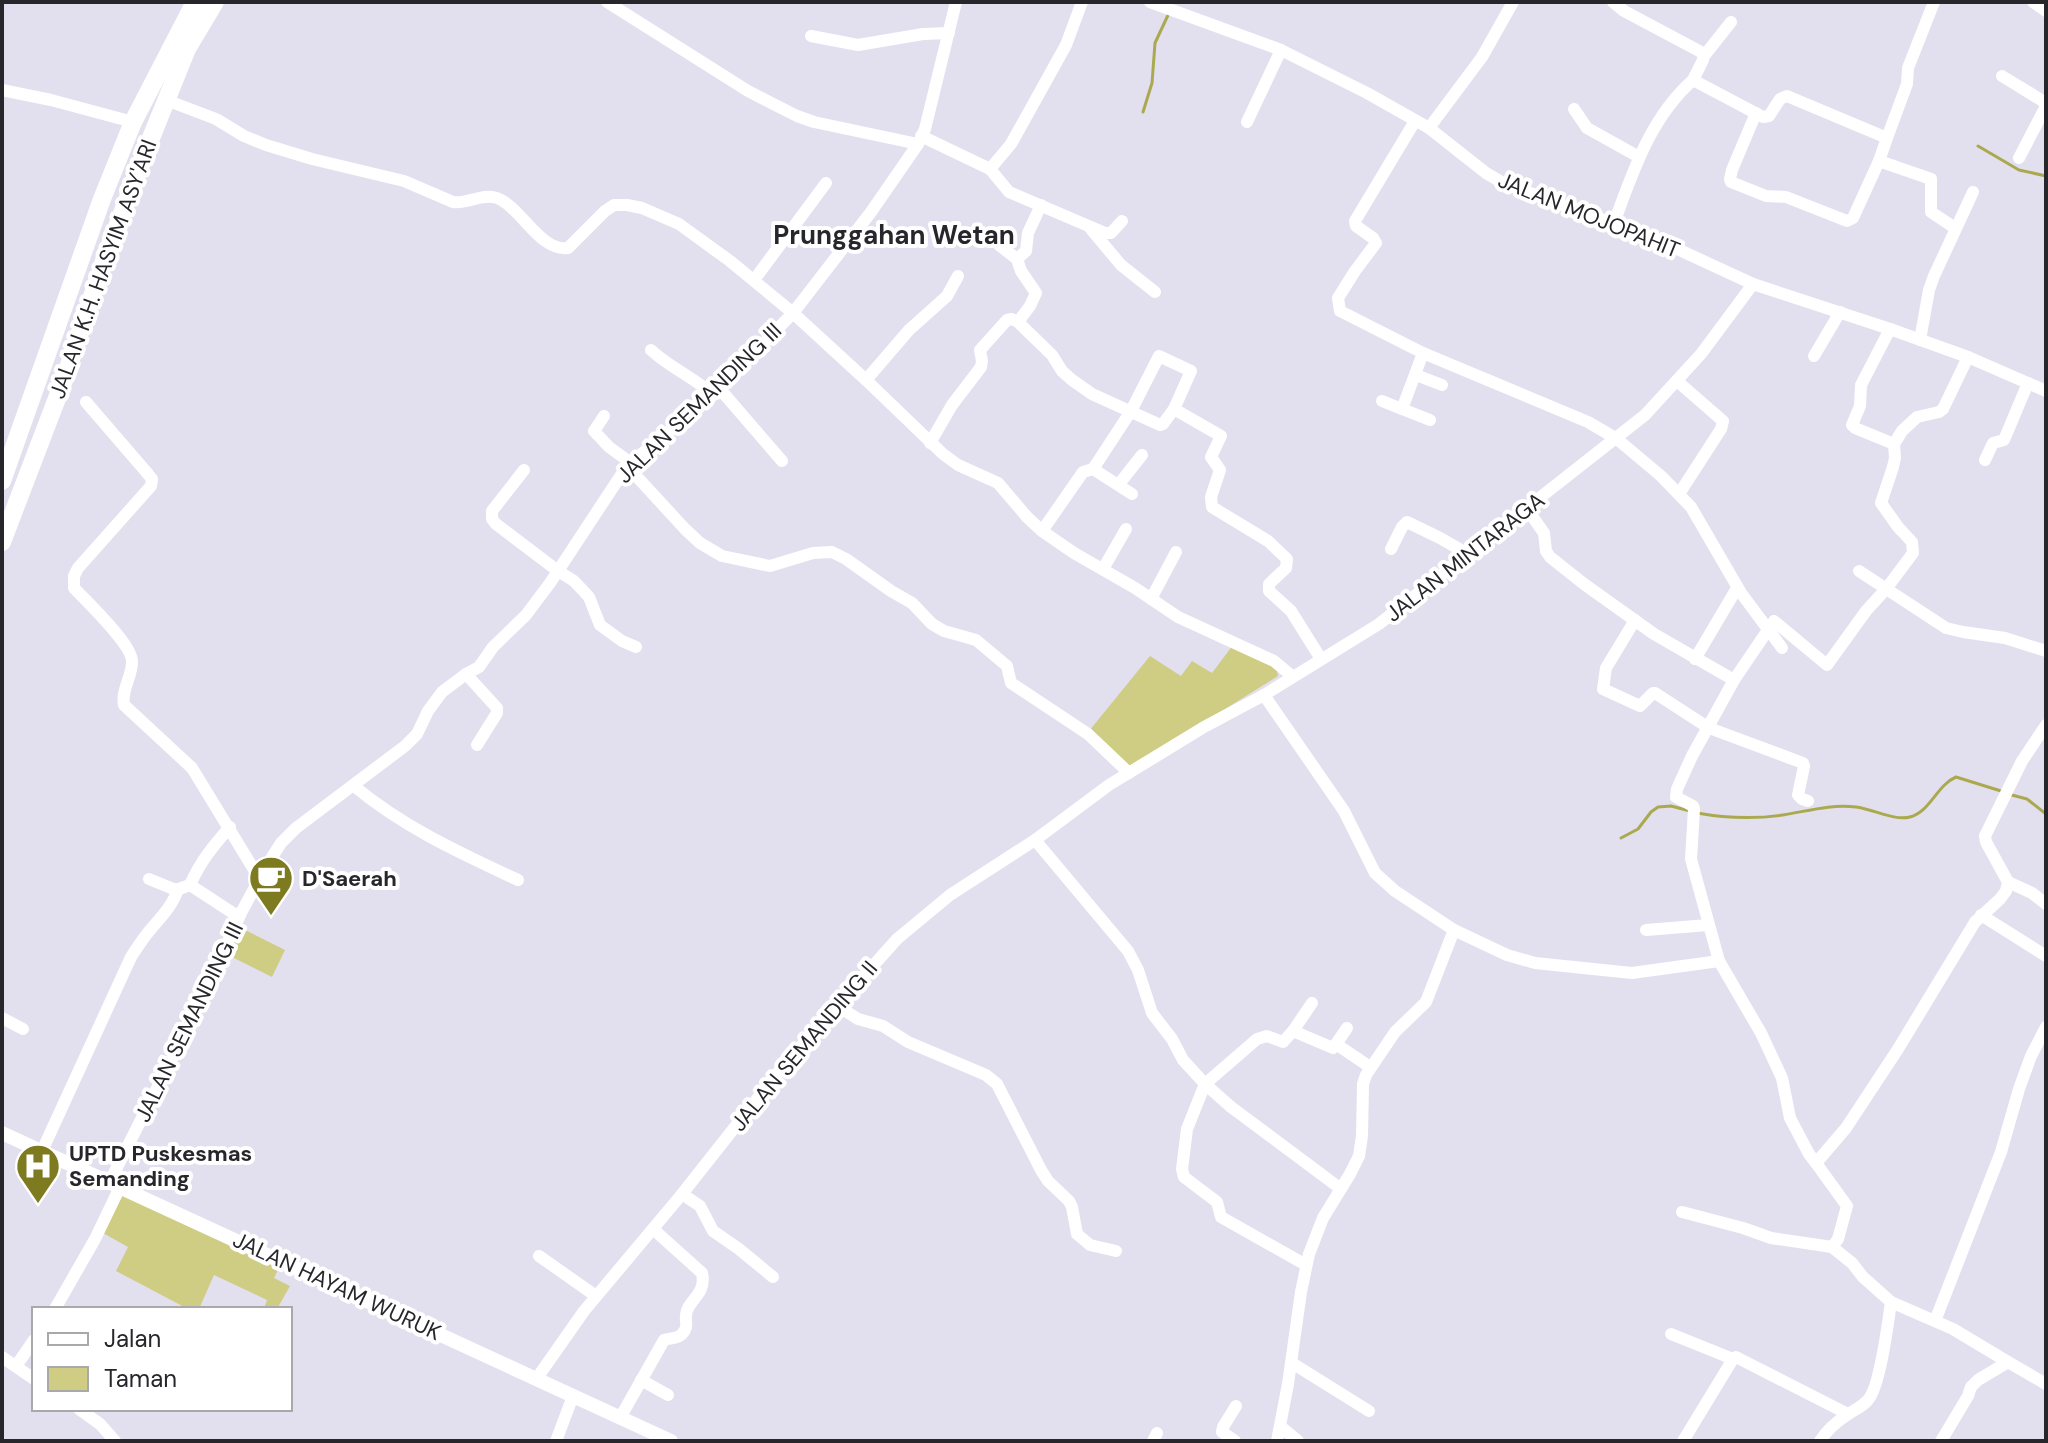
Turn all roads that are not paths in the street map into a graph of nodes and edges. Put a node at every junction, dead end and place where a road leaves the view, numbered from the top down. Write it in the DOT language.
graph roads {
  1 [pos="195,2"];
  2 [pos="215,2"];
  3 [pos="607,2"];
  4 [pos="956,2"];
  5 [pos="1082,2"];
  6 [pos="1150,2"];
  7 [pos="1513,2"];
  8 [pos="1613,2"];
  9 [pos="1934,2"];
  10 [pos="1185,8"];
  11 [pos="1731,22"];
  12 [pos="949,33"];
  13 [pos="811,36"];
  14 [pos="1281,50"];
  15 [pos="1704,56"];
  16 [pos="2002,76"];
  17 [pos="1693,80"];
  18 [pos="2,90"];
  19 [pos="166,100"];
  20 [pos="2046,105"];
  21 [pos="1574,109"];
  22 [pos="1756,113"];
  23 [pos="1415,121"];
  24 [pos="133,122"];
  25 [pos="1247,122"];
  26 [pos="1429,128"];
  27 [pos="151,138"];
  28 [pos="1887,138"];
  29 [pos="920,140"];
  30 [pos="1639,157"];
  31 [pos="2019,158"];
  32 [pos="1879,161"];
  33 [pos="990,169"];
  34 [pos="826,183"];
  35 [pos="1973,192"];
  36 [pos="1041,205"];
  37 [pos="96,217"];
  38 [pos="1122,221"];
  39 [pos="1614,223"];
  40 [pos="1088,225"];
  41 [pos="1955,228"];
  42 [pos="999,245"];
  43 [pos="105,258"];
  44 [pos="1017,259"];
  45 [pos="958,276"];
  46 [pos="754,280"];
  47 [pos="1753,284"];
  48 [pos="1155,292"];
  49 [pos="1840,312"];
  50 [pos="793,313"];
  51 [pos="1018,322"];
  52 [pos="1890,329"];
  53 [pos="1920,340"];
  54 [pos="651,350"];
  55 [pos="1423,353"];
  56 [pos="47,355"];
  57 [pos="1814,356"];
  58 [pos="1968,357"];
  59 [pos="1416,375"];
  60 [pos="866,380"];
  61 [pos="1677,381"];
  62 [pos="2028,383"];
  63 [pos="1442,385"];
  64 [pos="716,391"];
  65 [pos="2046,391"];
  66 [pos="1382,401"];
  67 [pos="86,402"];
  68 [pos="1174,409"];
  69 [pos="1402,409"];
  70 [pos="1131,411"];
  71 [pos="604,416"];
  72 [pos="1430,420"];
  73 [pos="1617,439"];
  74 [pos="930,443"];
  75 [pos="1894,444"];
  76 [pos="1142,455"];
  77 [pos="1985,460"];
  78 [pos="782,461"];
  79 [pos="629,465"];
  80 [pos="1093,469"];
  81 [pos="524,470"];
  82 [pos="2,481"];
  83 [pos="1119,484"];
  84 [pos="1132,494"];
  85 [pos="1679,494"];
  86 [pos="1527,509"];
  87 [pos="1126,529"];
  88 [pos="1042,531"];
  89 [pos="2,542"];
  90 [pos="1391,549"];
  91 [pos="1176,552"];
  92 [pos="1468,554"];
  93 [pos="1103,569"];
  94 [pos="558,571"];
  95 [pos="1859,571"];
  96 [pos="1737,588"];
  97 [pos="1886,589"];
  98 [pos="1151,599"];
  99 [pos="1635,620"];
  100 [pos="636,647"];
  101 [pos="1782,648"];
  102 [pos="2046,651"];
  103 [pos="1321,659"];
  104 [pos="1695,659"];
  105 [pos="466,674"];
  106 [pos="1292,676"];
  107 [pos="1734,680"];
  108 [pos="1264,695"];
  109 [pos="2046,725"];
  110 [pos="1709,728"];
  111 [pos="477,745"];
  112 [pos="1129,773"];
  113 [pos="354,786"];
  114 [pos="1808,801"];
  115 [pos="230,827"];
  116 [pos="1035,840"];
  117 [pos="259,878"];
  118 [pos="149,879"];
  119 [pos="518,880"];
  120 [pos="2008,882"];
  121 [pos="184,887"];
  122 [pos="2046,904"];
  123 [pos="1981,915"];
  124 [pos="239,917"];
  125 [pos="1708,925"];
  126 [pos="1454,930"];
  127 [pos="1646,930"];
  128 [pos="2046,956"];
  129 [pos="1719,961"];
  130 [pos="1312,1003"];
  131 [pos="836,1005"];
  132 [pos="2,1018"];
  133 [pos="1347,1028"];
  134 [pos="23,1029"];
  135 [pos="1293,1031"];
  136 [pos="2044,1036"];
  137 [pos="1336,1044"];
  138 [pos="1370,1067"];
  139 [pos="1205,1084"];
  140 [pos="2,1133"];
  141 [pos="42,1151"];
  142 [pos="1816,1163"];
  143 [pos="115,1184"];
  144 [pos="1341,1189"];
  145 [pos="682,1194"];
  146 [pos="1682,1212"];
  147 [pos="653,1229"];
  148 [pos="1832,1247"];
  149 [pos="1116,1251"];
  150 [pos="539,1256"];
  151 [pos="1306,1265"];
  152 [pos="773,1277"];
  153 [pos="596,1296"];
  154 [pos="1891,1302"];
  155 [pos="56,1307"];
  156 [pos="1935,1321"];
  157 [pos="1671,1334"];
  158 [pos="32,1343"];
  159 [pos="2,1357"];
  160 [pos="1733,1359"];
  161 [pos="2008,1362"];
  162 [pos="1292,1363"];
  163 [pos="16,1366"];
  164 [pos="32,1378"];
  165 [pos="537,1378"];
  166 [pos="641,1380"];
  167 [pos="2046,1384"];
  168 [pos="668,1395"];
  169 [pos="573,1396"];
  170 [pos="1236,1406"];
  171 [pos="82,1411"];
  172 [pos="1369,1411"];
  173 [pos="1848,1414"];
  174 [pos="620,1418"];
  175 [pos="1281,1427"];
  176 [pos="115,1441"];
  177 [pos="556,1441"];
  178 [pos="671,1441"];
  179 [pos="1235,1441"];
  180 [pos="1277,1441"];
  181 [pos="1298,1441"];
  182 [pos="1683,1441"];
  183 [pos="1820,1441"];
  184 [pos="1941,1441"];
  1 -- 24 [label="highway, JALAN K.H. HASYIM ASY'ARI"];
  2 -- 19 [label="highway, JALAN K.H. HASYIM ASY'ARI"];
  3 -- 29 [label="street"];
  4 -- 12 [label="street, JALAN SEMANDING III"];
  5 -- 33 [label="street"];
  6 -- 10 [label="street, JALAN MOJOPAHIT"];
  7 -- 26 [label="street"];
  8 -- 15 [label="street"];
  9 -- 28 [label="street"];
  10 -- 14 [label="street, JALAN MOJOPAHIT"];
  11 -- 15 [label="street"];
  12 -- 13 [label="street"];
  12 -- 29 [label="street, JALAN SEMANDING III"];
  14 -- 23 [label="street, JALAN MOJOPAHIT"];
  14 -- 25 [label="street"];
  15 -- 17 [label="street"];
  16 -- 20 [label="street"];
  17 -- 22 [label="street"];
  17 -- 30 [label="street"];
  18 -- 24 [label="street"];
  19 -- 27 [label="highway, JALAN K.H. HASYIM ASY'ARI"];
  19 -- 46 [label="street"];
  20 -- 31 [label="street"];
  21 -- 30 [label="street"];
  22 -- 28 [label="street"];
  22 -- 32 [label="street"];
  23 -- 26 [label="street, JALAN MOJOPAHIT"];
  23 -- 55 [label="street"];
  24 -- 37 [label="highway, JALAN K.H. HASYIM ASY'ARI"];
  26 -- 39 [label="street, JALAN MOJOPAHIT"];
  27 -- 37 [label="highway"];
  27 -- 43 [label="highway, JALAN K.H. HASYIM ASY'ARI"];
  28 -- 32 [label="street"];
  29 -- 33 [label="street"];
  29 -- 50 [label="street, JALAN SEMANDING III"];
  30 -- 39 [label="street"];
  32 -- 41 [label="street"];
  33 -- 36 [label="street"];
  34 -- 46 [label="street"];
  35 -- 41 [label="street"];
  36 -- 40 [label="street"];
  36 -- 44 [label="street"];
  37 -- 56 [label="highway, JALAN K.H. HASYIM ASY'ARI"];
  38 -- 40 [label="street"];
  39 -- 47 [label="street, JALAN MOJOPAHIT"];
  40 -- 48 [label="street"];
  41 -- 53 [label="street"];
  42 -- 44 [label="street"];
  43 -- 56 [label="highway"];
  43 -- 89 [label="highway, JALAN K.H. HASYIM ASY'ARI"];
  44 -- 51 [label="street"];
  45 -- 60 [label="street"];
  46 -- 50 [label="street"];
  47 -- 49 [label="street, JALAN MOJOPAHIT"];
  47 -- 61 [label="street, JALAN MINTARAGA"];
  49 -- 52 [label="street, JALAN MOJOPAHIT"];
  49 -- 57 [label="street"];
  50 -- 60 [label="street"];
  50 -- 64 [label="street, JALAN SEMANDING III"];
  51 -- 70 [label="street"];
  51 -- 74 [label="street"];
  52 -- 53 [label="street, JALAN MOJOPAHIT"];
  52 -- 75 [label="street"];
  53 -- 58 [label="street, JALAN MOJOPAHIT"];
  54 -- 64 [label="street"];
  55 -- 59 [label="street"];
  55 -- 73 [label="street"];
  56 -- 82 [label="highway, JALAN K.H. HASYIM ASY'ARI"];
  58 -- 62 [label="street, JALAN MOJOPAHIT"];
  58 -- 75 [label="street"];
  59 -- 63 [label="street"];
  59 -- 69 [label="street"];
  60 -- 74 [label="street"];
  61 -- 73 [label="street, JALAN MINTARAGA"];
  61 -- 85 [label="street"];
  62 -- 65 [label="street, JALAN MOJOPAHIT"];
  62 -- 77 [label="street"];
  64 -- 78 [label="street"];
  64 -- 79 [label="street, JALAN SEMANDING III"];
  66 -- 69 [label="street"];
  67 -- 115 [label="street"];
  68 -- 70 [label="street"];
  68 -- 70 [label="street"];
  68 -- 103 [label="street"];
  69 -- 72 [label="street"];
  70 -- 80 [label="street"];
  71 -- 79 [label="street"];
  73 -- 85 [label="street"];
  73 -- 86 [label="street, JALAN MINTARAGA"];
  74 -- 88 [label="street"];
  75 -- 97 [label="street"];
  76 -- 83 [label="street"];
  79 -- 94 [label="street, JALAN SEMANDING III"];
  79 -- 112 [label="street"];
  80 -- 83 [label="street"];
  80 -- 88 [label="street"];
  81 -- 94 [label="street"];
  83 -- 84 [label="street"];
  85 -- 96 [label="street"];
  86 -- 92 [label="street, JALAN MINTARAGA"];
  86 -- 99 [label="street"];
  87 -- 93 [label="street"];
  88 -- 93 [label="street"];
  90 -- 92 [label="street"];
  91 -- 98 [label="street"];
  92 -- 103 [label="street, JALAN MINTARAGA"];
  93 -- 98 [label="street"];
  94 -- 100 [label="street"];
  94 -- 105 [label="street, JALAN SEMANDING III"];
  95 -- 97 [label="street"];
  96 -- 101 [label="street"];
  96 -- 104 [label="street"];
  97 -- 102 [label="street"];
  97 -- 107 [label="street"];
  98 -- 106 [label="street"];
  99 -- 104 [label="street"];
  99 -- 110 [label="street"];
  103 -- 106 [label="street, JALAN MINTARAGA"];
  104 -- 107 [label="street"];
  105 -- 111 [label="street"];
  105 -- 113 [label="street, JALAN SEMANDING III"];
  106 -- 108 [label="street, JALAN MINTARAGA"];
  107 -- 110 [label="street"];
  108 -- 112 [label="street, JALAN MINTARAGA"];
  108 -- 126 [label="street"];
  109 -- 120 [label="street"];
  110 -- 114 [label="street"];
  110 -- 125 [label="street"];
  112 -- 116 [label="street, JALAN SEMANDING II"];
  113 -- 117 [label="street, JALAN SEMANDING III"];
  113 -- 119 [label="street"];
  115 -- 117 [label="street"];
  115 -- 121 [label="street"];
  116 -- 131 [label="street, JALAN SEMANDING II"];
  116 -- 139 [label="street"];
  117 -- 124 [label="street, JALAN SEMANDING III"];
  118 -- 121 [label="street"];
  120 -- 122 [label="street"];
  120 -- 123 [label="street"];
  121 -- 124 [label="street"];
  121 -- 141 [label="street"];
  123 -- 128 [label="street"];
  123 -- 142 [label="street"];
  124 -- 143 [label="street, JALAN SEMANDING III"];
  125 -- 127 [label="street"];
  125 -- 129 [label="street"];
  126 -- 129 [label="street"];
  126 -- 138 [label="street"];
  129 -- 142 [label="street"];
  130 -- 135 [label="street"];
  131 -- 145 [label="street, JALAN SEMANDING II"];
  131 -- 149 [label="street"];
  132 -- 134 [label="street"];
  133 -- 137 [label="street"];
  135 -- 137 [label="street"];
  135 -- 139 [label="street"];
  136 -- 156 [label="street"];
  137 -- 138 [label="street"];
  138 -- 144 [label="street"];
  139 -- 144 [label="street"];
  139 -- 151 [label="street"];
  140 -- 141 [label="main road, JALAN HAYAM WURUK"];
  141 -- 143 [label="main road, JALAN HAYAM WURUK"];
  142 -- 148 [label="street"];
  143 -- 155 [label="street, JALAN SEMANDING III"];
  143 -- 165 [label="main road, JALAN HAYAM WURUK"];
  144 -- 151 [label="street"];
  145 -- 147 [label="street, JALAN SEMANDING II"];
  145 -- 152 [label="street"];
  146 -- 148 [label="street"];
  147 -- 153 [label="street, JALAN SEMANDING II"];
  147 -- 166 [label="street"];
  148 -- 154 [label="street"];
  150 -- 153 [label="street"];
  151 -- 162 [label="street"];
  153 -- 165 [label="street, JALAN SEMANDING II"];
  154 -- 156 [label="street"];
  154 -- 173 [label="street"];
  156 -- 161 [label="street"];
  157 -- 160 [label="street"];
  158 -- 163 [label="street"];
  159 -- 163 [label="street"];
  160 -- 173 [label="street"];
  160 -- 182 [label="street"];
  161 -- 167 [label="street"];
  161 -- 184 [label="street"];
  162 -- 172 [label="street"];
  162 -- 175 [label="street"];
  163 -- 164 [label="street"];
  165 -- 169 [label="main road, JALAN HAYAM WURUK"];
  166 -- 168 [label="street"];
  166 -- 174 [label="street"];
  169 -- 174 [label="main road, JALAN HAYAM WURUK"];
  169 -- 177 [label="street"];
  170 -- 179 [label="street"];
  171 -- 176 [label="street"];
  173 -- 183 [label="street"];
  174 -- 178 [label="main road, JALAN HAYAM WURUK"];
  175 -- 180 [label="street"];
  175 -- 181 [label="street"];
}
